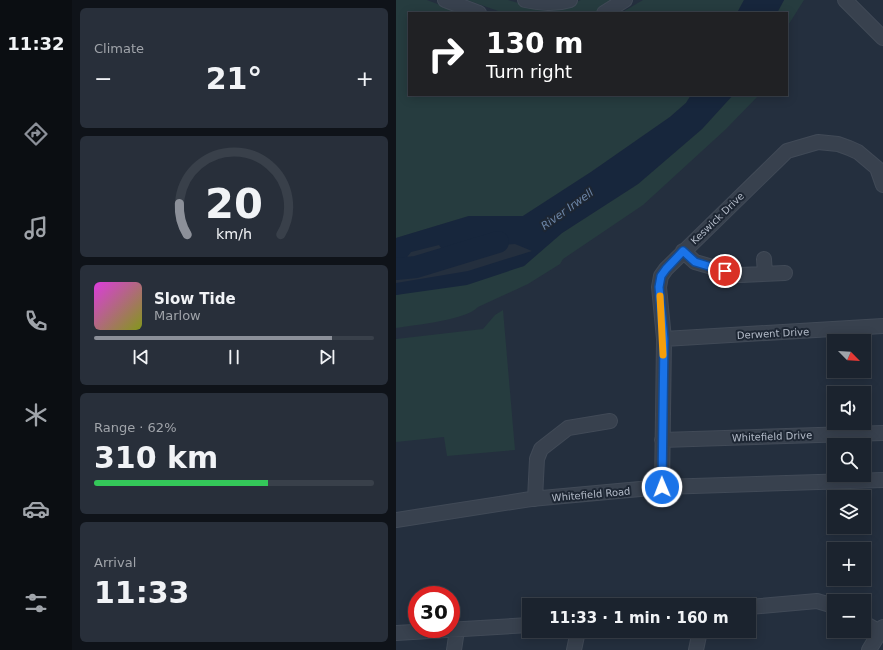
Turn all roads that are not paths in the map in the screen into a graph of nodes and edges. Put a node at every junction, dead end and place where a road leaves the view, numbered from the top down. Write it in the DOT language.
graph roads {
  1 [pos="445,0"];
  2 [pos="525,0"];
  3 [pos="570,0"];
  4 [pos="625,0"];
  5 [pos="845,0"];
  6 [pos="476,12"];
  7 [pos="606,12"];
  8 [pos="883,38"];
  9 [pos="880,165"];
  10 [pos="883,184"];
  11 [pos="683,251"];
  12 [pos="764,259"];
  13 [pos="785,273"];
  14 [pos="765,274"];
  15 [pos="883,326"];
  16 [pos="664,339"];
  17 [pos="610,421"];
  18 [pos="883,433"];
  19 [pos="662,440"];
  20 [pos="883,480"];
  21 [pos="662,487"];
  22 [pos="535,499"];
  23 [pos="396,520"];
  24 [pos="827,604"];
  25 [pos="756,606"];
  26 [pos="522,625"];
  27 [pos="871,625"];
  28 [pos="881,629"];
  29 [pos="460,630"];
  30 [pos="408,632"];
  31 [pos="396,633"];
  32 [pos="456,638"];
  33 [pos="577,638"];
  34 [pos="699,638"];
  35 [pos="454,650"];
  36 [pos="574,650"];
  37 [pos="696,650"];
  38 [pos="869,650"];
  1 -- 6 [label="street"];
  2 -- 3 [label="street"];
  4 -- 7 [label="street"];
  5 -- 8 [label="street"];
  9 -- 10 [label="street"];
  9 -- 11 [label="street, Keswick Drive"];
  11 -- 14 [label="street"];
  11 -- 16 [label="street, Keswick Drive"];
  12 -- 14 [label="street"];
  13 -- 14 [label="street"];
  15 -- 16 [label="street, Derwent Drive"];
  16 -- 19 [label="street, Keswick Drive"];
  17 -- 22 [label="street"];
  18 -- 19 [label="street, Whitefield Drive"];
  19 -- 21 [label="street, Keswick Drive"];
  20 -- 21 [label="street, Whitefield Road"];
  21 -- 22 [label="street, Whitefield Road"];
  22 -- 23 [label="street, Whitefield Road"];
  24 -- 25 [label="street"];
  26 -- 29 [label="street"];
  27 -- 28 [label="street"];
  28 -- 38 [label="street"];
  30 -- 31 [label="street"];
  32 -- 35 [label="street"];
  33 -- 36 [label="street"];
  34 -- 37 [label="street"];
}
